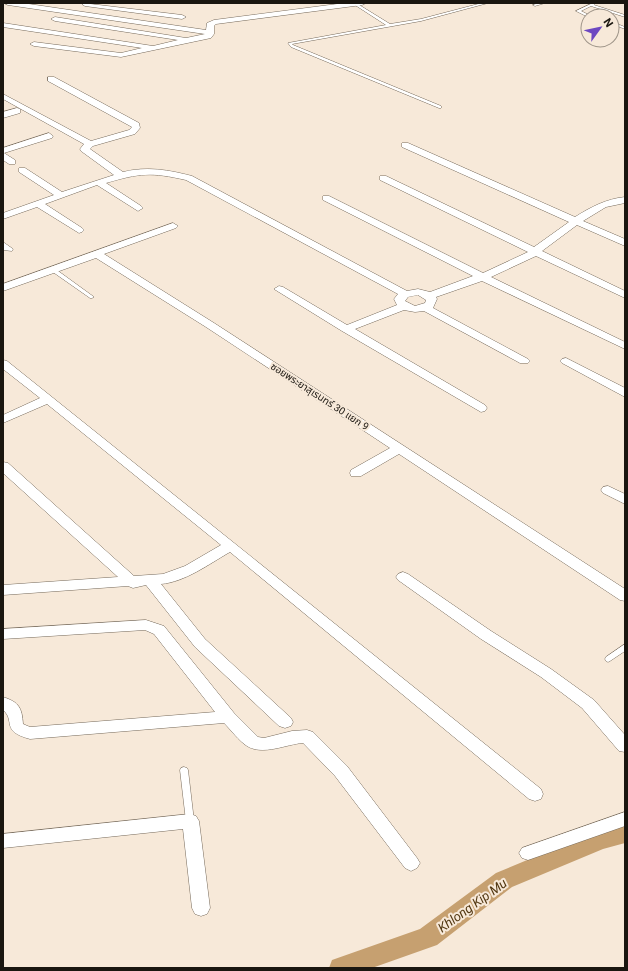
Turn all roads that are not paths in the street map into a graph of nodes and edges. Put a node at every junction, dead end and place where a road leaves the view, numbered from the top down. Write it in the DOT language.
graph roads {
  1 [pos="8,3"];
  2 [pos="86,3"];
  3 [pos="359,3"];
  4 [pos="486,3"];
  5 [pos="542,3"];
  6 [pos="597,3"];
  7 [pos="535,5"];
  8 [pos="591,5"];
  9 [pos="584,8"];
  10 [pos="68,11"];
  11 [pos="625,16"];
  12 [pos="182,17"];
  13 [pos="54,19"];
  14 [pos="3,25"];
  15 [pos="390,26"];
  16 [pos="40,30"];
  17 [pos="210,33"];
  18 [pos="191,40"];
  19 [pos="34,44"];
  20 [pos="157,48"];
  21 [pos="50,79"];
  22 [pos="3,96"];
  23 [pos="440,107"];
  24 [pos="17,111"];
  25 [pos="3,115"];
  26 [pos="49,136"];
  27 [pos="90,144"];
  28 [pos="405,145"];
  29 [pos="3,150"];
  30 [pos="3,156"];
  31 [pos="12,162"];
  32 [pos="22,170"];
  33 [pos="121,175"];
  34 [pos="383,178"];
  35 [pos="98,182"];
  36 [pos="61,195"];
  37 [pos="326,198"];
  38 [pos="625,200"];
  39 [pos="38,204"];
  40 [pos="138,208"];
  41 [pos="3,216"];
  42 [pos="577,221"];
  43 [pos="174,226"];
  44 [pos="78,230"];
  45 [pos="625,243"];
  46 [pos="535,252"];
  47 [pos="97,254"];
  48 [pos="52,269"];
  49 [pos="480,276"];
  50 [pos="3,288"];
  51 [pos="279,289"];
  52 [pos="406,294"];
  53 [pos="625,295"];
  54 [pos="429,296"];
  55 [pos="92,298"];
  56 [pos="403,306"];
  57 [pos="426,308"];
  58 [pos="346,329"];
  59 [pos="625,346"];
  60 [pos="524,361"];
  61 [pos="566,361"];
  62 [pos="3,363"];
  63 [pos="625,393"];
  64 [pos="48,399"];
  65 [pos="481,408"];
  66 [pos="3,419"];
  67 [pos="400,448"];
  68 [pos="3,466"];
  69 [pos="356,473"];
  70 [pos="608,490"];
  71 [pos="625,500"];
  72 [pos="231,546"];
  73 [pos="403,576"];
  74 [pos="151,582"];
  75 [pos="133,583"];
  76 [pos="3,590"];
  77 [pos="625,596"];
  78 [pos="3,634"];
  79 [pos="625,647"];
  80 [pos="608,659"];
  81 [pos="3,703"];
  82 [pos="228,717"];
  83 [pos="286,722"];
  84 [pos="625,746"];
  85 [pos="184,770"];
  86 [pos="535,794"];
  87 [pos="625,819"];
  88 [pos="190,821"];
  89 [pos="3,841"];
  90 [pos="528,853"];
  91 [pos="411,863"];
  92 [pos="201,908"];
  1 -- 10 [label="street"];
  2 -- 10 [label="street"];
  2 -- 12 [label="street"];
  3 -- 15 [label="lane"];
  3 -- 17 [label="street"];
  4 -- 15 [label="lane"];
  5 -- 7 [label="lane"];
  6 -- 8 [label="lane"];
  8 -- 9 [label="lane"];
  8 -- 11 [label="lane"];
  10 -- 13 [label="street"];
  10 -- 17 [label="street"];
  13 -- 16 [label="street"];
  13 -- 18 [label="street"];
  14 -- 16 [label="street"];
  15 -- 23 [label="lane"];
  16 -- 20 [label="street"];
  17 -- 18 [label="street"];
  18 -- 20 [label="street"];
  19 -- 20 [label="street"];
  21 -- 27 [label="street"];
  22 -- 27 [label="street"];
  24 -- 25 [label="street"];
  26 -- 29 [label="street"];
  27 -- 33 [label="street"];
  28 -- 42 [label="street"];
  30 -- 31 [label="street"];
  32 -- 36 [label="street"];
  33 -- 35 [label="street"];
  33 -- 52 [label="street"];
  34 -- 46 [label="street"];
  35 -- 36 [label="street"];
  35 -- 40 [label="street"];
  36 -- 39 [label="street"];
  37 -- 49 [label="street"];
  38 -- 42 [label="street"];
  39 -- 41 [label="street"];
  39 -- 44 [label="street"];
  42 -- 45 [label="street"];
  42 -- 46 [label="street"];
  43 -- 47 [label="street"];
  46 -- 49 [label="street"];
  46 -- 53 [label="street"];
  47 -- 48 [label="street"];
  47 -- 67 [label="street, ซอยพระยาสุเรนทร์ 30 แยก 9"];
  48 -- 50 [label="street"];
  48 -- 55 [label="lane"];
  49 -- 54 [label="street"];
  49 -- 59 [label="street"];
  51 -- 58 [label="street"];
  52 -- 54 [label="street"];
  52 -- 56 [label="street"];
  54 -- 57 [label="street"];
  56 -- 57 [label="street"];
  56 -- 58 [label="street"];
  57 -- 60 [label="street"];
  58 -- 65 [label="street"];
  61 -- 63 [label="street"];
  62 -- 64 [label="street"];
  64 -- 66 [label="street"];
  64 -- 72 [label="street"];
  67 -- 69 [label="street"];
  67 -- 77 [label="street, ซอยพระยาสุเรนทร์ 30 แยก 9"];
  68 -- 75 [label="street"];
  70 -- 71 [label="street"];
  72 -- 74 [label="street"];
  72 -- 86 [label="street"];
  73 -- 84 [label="street"];
  74 -- 75 [label="street"];
  74 -- 83 [label="street"];
  75 -- 76 [label="street"];
  78 -- 82 [label="street"];
  79 -- 80 [label="lane"];
  81 -- 82 [label="street"];
  82 -- 91 [label="street"];
  85 -- 88 [label="lane"];
  87 -- 90 [label="street"];
  88 -- 89 [label="street"];
  88 -- 92 [label="street"];
}
